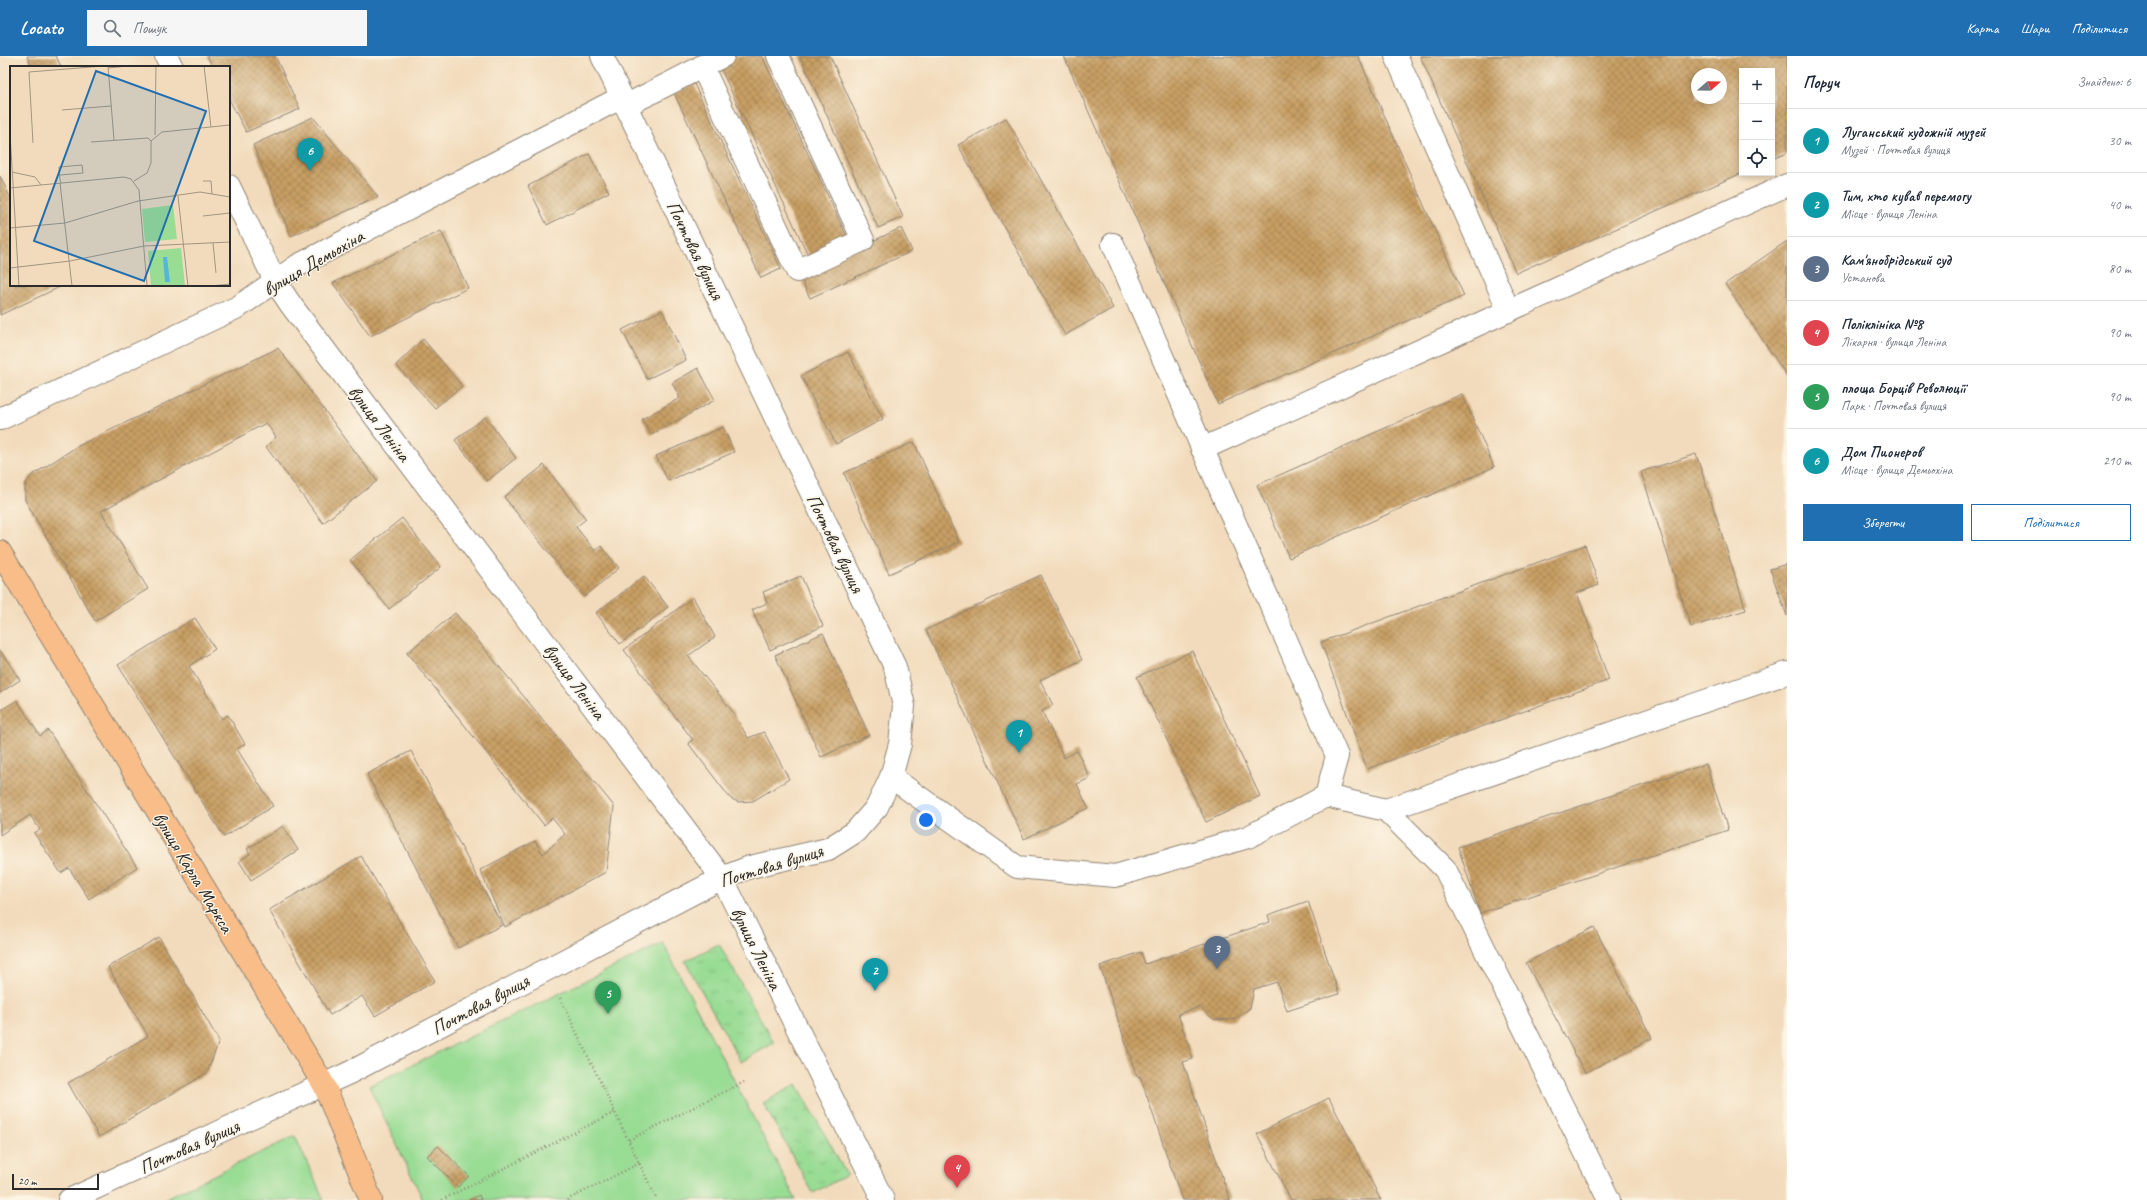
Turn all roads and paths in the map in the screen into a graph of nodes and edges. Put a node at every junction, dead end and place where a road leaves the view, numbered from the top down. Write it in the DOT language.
graph roads {
  1 [pos="166,56"];
  2 [pos="602,56"];
  3 [pos="723,56"];
  4 [pos="778,56"];
  5 [pos="1396,56"];
  6 [pos="171,66"];
  7 [pos="702,66"];
  8 [pos="625,101"];
  9 [pos="1787,185"];
  10 [pos="230,188"];
  11 [pos="1113,244"];
  12 [pos="275,281"];
  13 [pos="1509,310"];
  14 [pos="0,419"];
  15 [pos="1202,449"];
  16 [pos="0,552"];
  17 [pos="1787,673"];
  18 [pos="890,777"];
  19 [pos="1326,796"];
  20 [pos="1386,810"];
  21 [pos="722,878"];
  22 [pos="560,998"];
  23 [pos="744,1082"];
  24 [pos="324,1085"];
  25 [pos="615,1112"];
  26 [pos="629,1140"];
  27 [pos="640,1163"];
  28 [pos="69,1200"];
  29 [pos="371,1200"];
  30 [pos="442,1200"];
  31 [pos="567,1200"];
  32 [pos="657,1200"];
  33 [pos="883,1200"];
  34 [pos="1609,1200"];
  1 -- 6 [label="street"];
  2 -- 8 [label="street, Почтовая вулиця"];
  3 -- 7 [label="street, вулиця Демьохіна"];
  4 -- 7 [label="street"];
  5 -- 13 [label="street"];
  7 -- 8 [label="street, вулиця Демьохіна"];
  8 -- 12 [label="street, вулиця Демьохіна"];
  8 -- 18 [label="street, Почтовая вулиця"];
  9 -- 13 [label="street"];
  10 -- 12 [label="street, вулиця Леніна"];
  11 -- 15 [label="street"];
  12 -- 14 [label="street, вулиця Демьохіна"];
  12 -- 21 [label="street, вулиця Леніна"];
  13 -- 15 [label="street"];
  15 -- 19 [label="street"];
  16 -- 24 [label="main road, вулиця Карла Маркса"];
  17 -- 20 [label="street"];
  18 -- 19 [label="street"];
  18 -- 21 [label="street, Почтовая вулиця"];
  19 -- 20 [label="street"];
  20 -- 34 [label="street"];
  21 -- 24 [label="street, Почтовая вулиця"];
  21 -- 33 [label="street, вулиця Леніна"];
  22 -- 25 [label="path"];
  23 -- 26 [label="path"];
  24 -- 28 [label="street, Почтовая вулиця"];
  24 -- 29 [label="main road, вулиця Карла Маркса"];
  25 -- 26 [label="path"];
  25 -- 30 [label="path"];
  26 -- 27 [label="path"];
  27 -- 31 [label="path"];
  27 -- 32 [label="path"];
}
